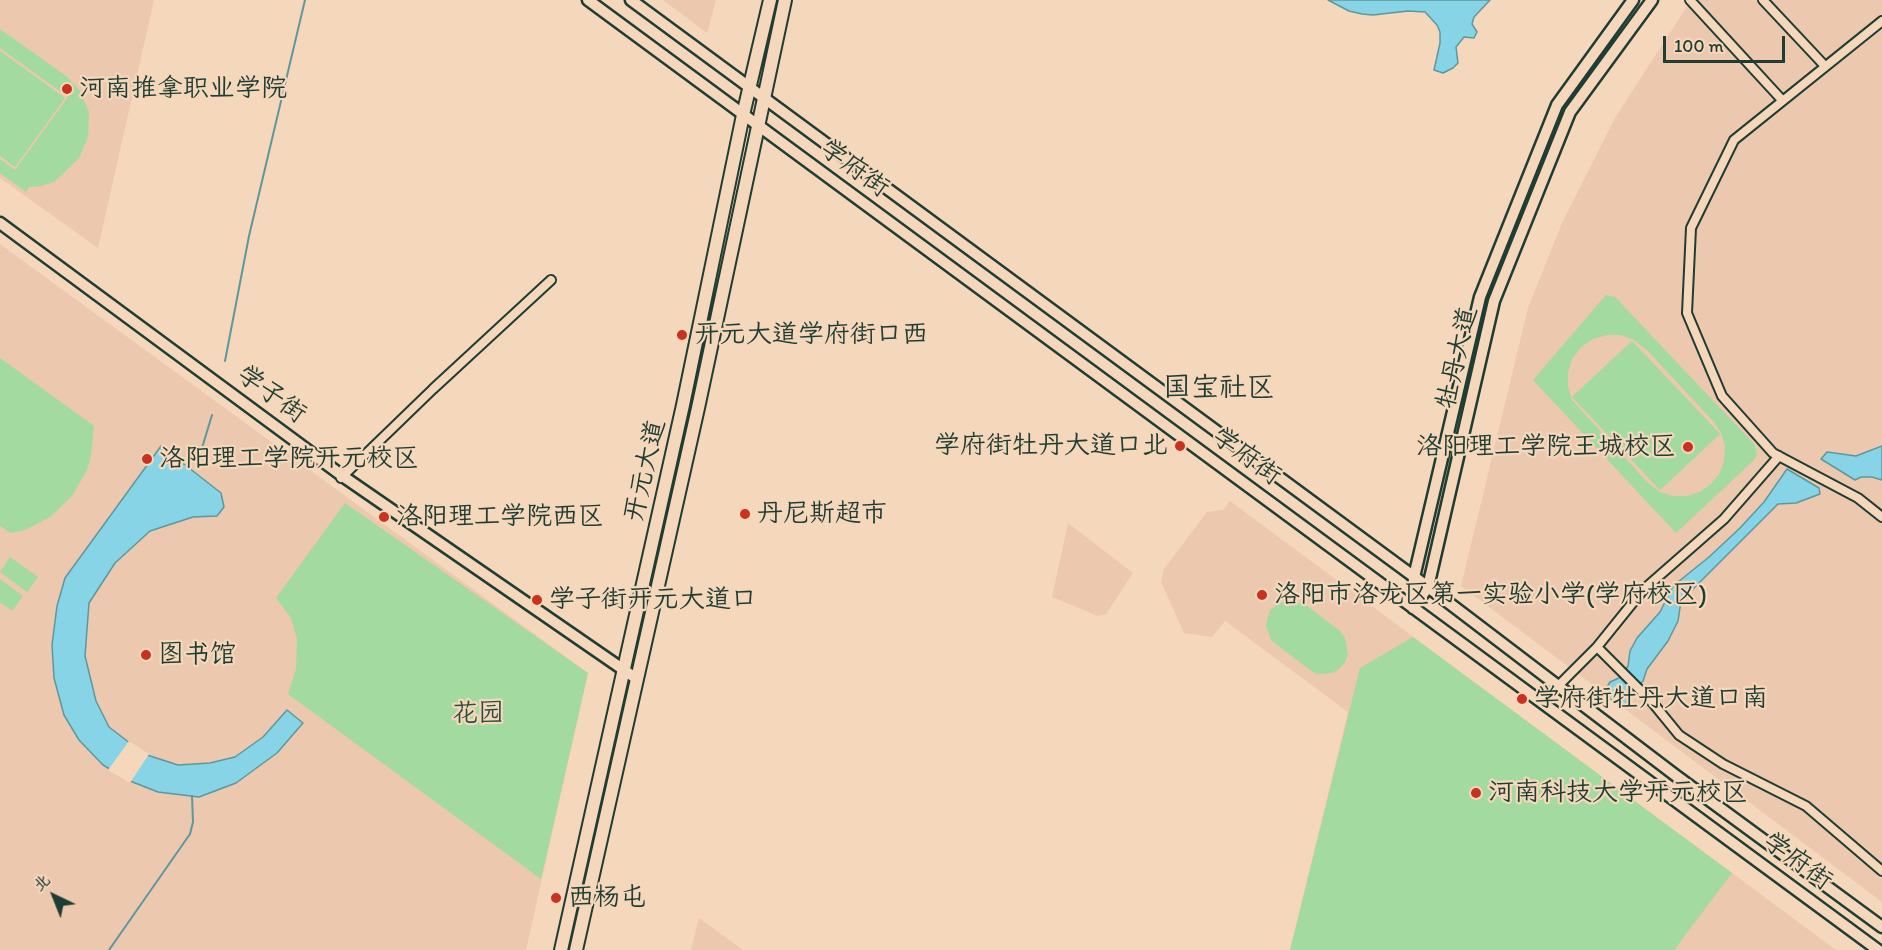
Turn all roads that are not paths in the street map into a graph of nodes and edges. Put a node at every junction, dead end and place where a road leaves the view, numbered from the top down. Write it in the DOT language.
graph roads {
  1 [pos="588,0"];
  2 [pos="631,0"];
  3 [pos="770,0"];
  4 [pos="785,0"];
  5 [pos="1634,0"];
  6 [pos="1652,0"];
  7 [pos="1690,0"];
  8 [pos="1763,0"];
  9 [pos="1882,21"];
  10 [pos="1824,65"];
  11 [pos="750,89"];
  12 [pos="764,99"];
  13 [pos="1782,99"];
  14 [pos="743,115"];
  15 [pos="758,126"];
  16 [pos="0,223"];
  17 [pos="0,228"];
  18 [pos="551,280"];
  19 [pos="1779,456"];
  20 [pos="342,477"];
  21 [pos="1882,517"];
  22 [pos="1414,577"];
  23 [pos="1428,587"];
  24 [pos="1413,608"];
  25 [pos="1597,647"];
  26 [pos="623,673"];
  27 [pos="636,681"];
  28 [pos="1558,686"];
  29 [pos="1675,775"];
  30 [pos="1663,792"];
  31 [pos="1882,871"];
  32 [pos="1882,927"];
  33 [pos="561,950"];
  34 [pos="576,950"];
  35 [pos="1878,950"];
  1 -- 14 [label="main road, 学府街"];
  2 -- 11 [label="main road, 学府街"];
  3 -- 11 [label="main road, 开元大道"];
  4 -- 12 [label="main road, 开元大道"];
  5 -- 22 [label="main road, 牡丹大道"];
  6 -- 23 [label="main road, 牡丹大道"];
  7 -- 13 [label="street"];
  8 -- 10 [label="street"];
  9 -- 10 [label="street"];
  10 -- 13 [label="street"];
  11 -- 12 [label="main road, 学府街"];
  11 -- 14 [label="main road, 开元大道"];
  12 -- 15 [label="main road, 开元大道"];
  12 -- 22 [label="main road, 学府街"];
  13 -- 19 [label="street"];
  14 -- 15 [label="main road, 学府街"];
  14 -- 26 [label="main road, 开元大道"];
  15 -- 24 [label="main road, 学府街"];
  15 -- 27 [label="main road, 开元大道"];
  16 -- 20 [label="main road, 学子街"];
  17 -- 20 [label="main road, 学子街"];
  18 -- 20 [label="street"];
  19 -- 21 [label="street"];
  19 -- 25 [label="street"];
  20 -- 26 [label="main road, 学子街"];
  22 -- 23 [label="main road, 学府街"];
  22 -- 24 [label="main road, 牡丹大道"];
  23 -- 24 [label="main road, 牡丹大道"];
  23 -- 28 [label="main road, 学府街"];
  24 -- 30 [label="main road, 学府街"];
  25 -- 28 [label="street"];
  25 -- 31 [label="street"];
  26 -- 27 [label="main road, 学子街"];
  26 -- 33 [label="main road, 开元大道"];
  27 -- 34 [label="main road, 开元大道"];
  28 -- 29 [label="main road, 学府街"];
  29 -- 30 [label="main road"];
  29 -- 32 [label="main road, 学府街"];
  30 -- 35 [label="main road, 学府街"];
}
